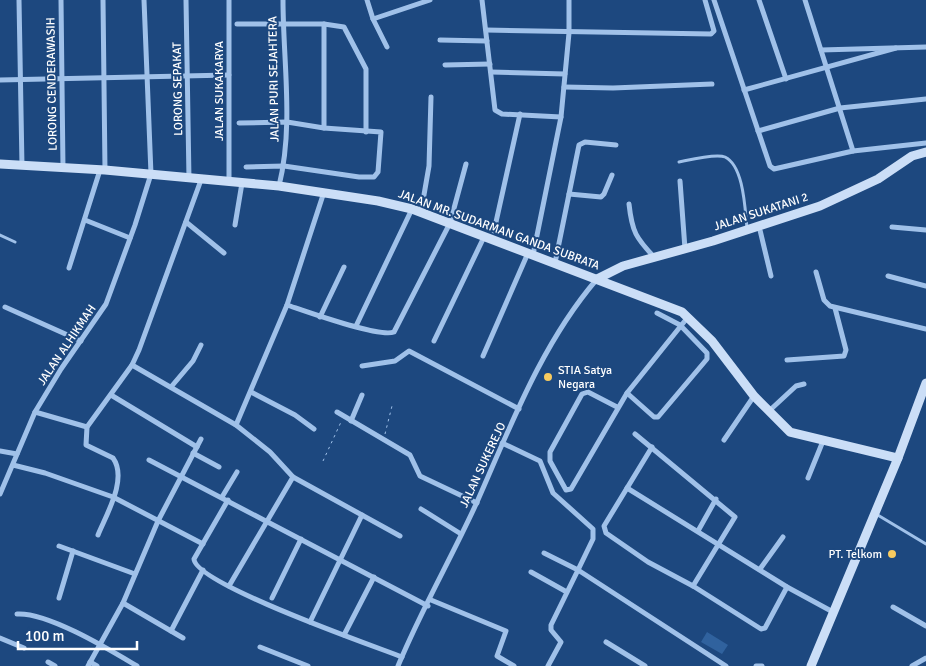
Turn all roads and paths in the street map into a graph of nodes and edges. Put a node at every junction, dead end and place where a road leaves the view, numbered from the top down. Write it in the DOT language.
graph roads {
  1 [pos="19,0"];
  2 [pos="61,0"];
  3 [pos="103,0"];
  4 [pos="144,0"];
  5 [pos="186,0"];
  6 [pos="229,0"];
  7 [pos="283,0"];
  8 [pos="367,0"];
  9 [pos="429,0"];
  10 [pos="482,0"];
  11 [pos="569,0"];
  12 [pos="704,0"];
  13 [pos="714,0"];
  14 [pos="759,0"];
  15 [pos="805,0"];
  16 [pos="373,19"];
  17 [pos="237,24"];
  18 [pos="283,24"];
  19 [pos="324,24"];
  20 [pos="486,30"];
  21 [pos="569,33"];
  22 [pos="440,40"];
  23 [pos="487,41"];
  24 [pos="387,47"];
  25 [pos="926,47"];
  26 [pos="896,48"];
  27 [pos="821,50"];
  28 [pos="490,64"];
  29 [pos="445,65"];
  30 [pos="827,68"];
  31 [pos="491,72"];
  32 [pos="565,74"];
  33 [pos="229,75"];
  34 [pos="187,76"];
  35 [pos="146,77"];
  36 [pos="61,78"];
  37 [pos="104,78"];
  38 [pos="786,79"];
  39 [pos="0,80"];
  40 [pos="21,80"];
  41 [pos="712,84"];
  42 [pos="564,87"];
  43 [pos="744,90"];
  44 [pos="431,97"];
  45 [pos="926,99"];
  46 [pos="840,108"];
  47 [pos="520,114"];
  48 [pos="562,117"];
  49 [pos="287,122"];
  50 [pos="239,123"];
  51 [pos="324,128"];
  52 [pos="758,131"];
  53 [pos="366,132"];
  54 [pos="926,143"];
  55 [pos="616,145"];
  56 [pos="853,151"];
  57 [pos="926,152"];
  58 [pos="679,162"];
  59 [pos="0,164"];
  60 [pos="466,164"];
  61 [pos="22,166"];
  62 [pos="284,166"];
  63 [pos="246,167"];
  64 [pos="63,168"];
  65 [pos="102,170"];
  66 [pos="151,174"];
  67 [pos="612,175"];
  68 [pos="189,178"];
  69 [pos="201,180"];
  70 [pos="680,181"];
  71 [pos="229,182"];
  72 [pos="242,183"];
  73 [pos="279,186"];
  74 [pos="324,192"];
  75 [pos="569,194"];
  76 [pos="629,204"];
  77 [pos="416,210"];
  78 [pos="85,220"];
  79 [pos="186,222"];
  80 [pos="450,223"];
  81 [pos="235,225"];
  82 [pos="759,226"];
  83 [pos="892,226"];
  84 [pos="747,230"];
  85 [pos="926,230"];
  86 [pos="494,231"];
  87 [pos="0,235"];
  88 [pos="484,237"];
  89 [pos="130,238"];
  90 [pos="15,242"];
  91 [pos="685,249"];
  92 [pos="224,253"];
  93 [pos="530,254"];
  94 [pos="656,258"];
  95 [pos="555,263"];
  96 [pos="344,267"];
  97 [pos="68,268"];
  98 [pos="816,272"];
  99 [pos="771,276"];
  100 [pos="888,276"];
  101 [pos="597,279"];
  102 [pos="926,286"];
  103 [pos="286,305"];
  104 [pos="6,307"];
  105 [pos="835,308"];
  106 [pos="656,313"];
  107 [pos="320,317"];
  108 [pos="688,317"];
  109 [pos="680,325"];
  110 [pos="356,326"];
  111 [pos="926,329"];
  112 [pos="81,341"];
  113 [pos="434,341"];
  114 [pos="201,345"];
  115 [pos="483,356"];
  116 [pos="787,360"];
  117 [pos="132,365"];
  118 [pos="362,366"];
  119 [pos="926,383"];
  120 [pos="804,384"];
  121 [pos="171,387"];
  122 [pos="251,392"];
  123 [pos="627,393"];
  124 [pos="111,395"];
  125 [pos="362,395"];
  126 [pos="754,396"];
  127 [pos="392,406"];
  128 [pos="617,407"];
  129 [pos="519,410"];
  130 [pos="768,411"];
  131 [pos="35,412"];
  132 [pos="337,412"];
  133 [pos="344,416"];
  134 [pos="351,421"];
  135 [pos="236,425"];
  136 [pos="87,427"];
  137 [pos="314,429"];
  138 [pos="636,434"];
  139 [pos="201,438"];
  140 [pos="384,439"];
  141 [pos="724,440"];
  142 [pos="823,441"];
  143 [pos="502,443"];
  144 [pos="196,447"];
  145 [pos="652,447"];
  146 [pos="0,451"];
  147 [pos="193,453"];
  148 [pos="17,454"];
  149 [pos="898,458"];
  150 [pos="149,460"];
  151 [pos="323,461"];
  152 [pos="13,465"];
  153 [pos="219,466"];
  154 [pos="237,472"];
  155 [pos="181,476"];
  156 [pos="293,476"];
  157 [pos="808,478"];
  158 [pos="627,488"];
  159 [pos="0,494"];
  160 [pos="113,497"];
  161 [pos="222,497"];
  162 [pos="716,499"];
  163 [pos="228,500"];
  164 [pos="476,503"];
  165 [pos="421,509"];
  166 [pos="875,513"];
  167 [pos="362,516"];
  168 [pos="158,521"];
  169 [pos="267,521"];
  170 [pos="698,532"];
  171 [pos="461,534"];
  172 [pos="98,535"];
  173 [pos="400,536"];
  174 [pos="783,537"];
  175 [pos="301,539"];
  176 [pos="203,544"];
  177 [pos="926,544"];
  178 [pos="720,545"];
  179 [pos="59,546"];
  180 [pos="73,550"];
  181 [pos="544,553"];
  182 [pos="340,559"];
  183 [pos="760,569"];
  184 [pos="203,570"];
  185 [pos="578,570"];
  186 [pos="531,572"];
  187 [pos="135,574"];
  188 [pos="374,577"];
  189 [pos="229,586"];
  190 [pos="693,586"];
  191 [pos="787,587"];
  192 [pos="565,591"];
  193 [pos="59,598"];
  194 [pos="272,598"];
  195 [pos="123,603"];
  196 [pos="429,603"];
  197 [pos="893,607"];
  198 [pos="833,612"];
  199 [pos="17,614"];
  200 [pos="310,622"];
  201 [pos="926,626"];
  202 [pos="171,631"];
  203 [pos="344,635"];
  204 [pos="0,638"];
  205 [pos="183,638"];
  206 [pos="606,642"];
  207 [pos="100,645"];
  208 [pos="260,647"];
  209 [pos="24,648"];
  210 [pos="402,656"];
  211 [pos="926,658"];
  212 [pos="48,662"];
  213 [pos="89,664"];
  214 [pos="55,666"];
  215 [pos="97,666"];
  216 [pos="137,666"];
  217 [pos="308,666"];
  218 [pos="398,666"];
  219 [pos="514,666"];
  220 [pos="548,666"];
  221 [pos="646,666"];
  222 [pos="726,666"];
  223 [pos="756,666"];
  224 [pos="762,666"];
  225 [pos="811,666"];
  226 [pos="912,666"];
  1 -- 40 [label="street"];
  2 -- 36 [label="street, LORONG CENDERAWASIH"];
  3 -- 37 [label="street"];
  4 -- 35 [label="street"];
  5 -- 34 [label="street, LORONG SEPAKAT"];
  6 -- 33 [label="street, JALAN SUKAKARYA"];
  7 -- 18 [label="street, JALAN PURI SEJAHTERA"];
  8 -- 16 [label="street"];
  9 -- 16 [label="street"];
  10 -- 20 [label="street"];
  11 -- 21 [label="street"];
  12 -- 21 [label="street"];
  13 -- 43 [label="street"];
  14 -- 38 [label="street"];
  15 -- 27 [label="street"];
  16 -- 24 [label="street"];
  17 -- 18 [label="street"];
  18 -- 19 [label="street"];
  18 -- 49 [label="street, JALAN PURI SEJAHTERA"];
  19 -- 51 [label="street"];
  19 -- 53 [label="street"];
  20 -- 21 [label="street"];
  20 -- 23 [label="street"];
  21 -- 32 [label="street"];
  22 -- 23 [label="street"];
  23 -- 28 [label="street"];
  25 -- 26 [label="street"];
  26 -- 27 [label="street"];
  26 -- 30 [label="street"];
  27 -- 30 [label="street"];
  28 -- 29 [label="street"];
  28 -- 31 [label="street"];
  30 -- 38 [label="street"];
  30 -- 46 [label="street"];
  31 -- 32 [label="street"];
  31 -- 47 [label="street"];
  32 -- 42 [label="street"];
  33 -- 34 [label="street"];
  33 -- 71 [label="street, JALAN SUKAKARYA"];
  34 -- 35 [label="street"];
  34 -- 68 [label="street, LORONG SEPAKAT"];
  35 -- 37 [label="street"];
  35 -- 66 [label="street"];
  36 -- 37 [label="street"];
  36 -- 40 [label="street"];
  36 -- 64 [label="street, LORONG CENDERAWASIH"];
  37 -- 65 [label="street"];
  38 -- 43 [label="street"];
  39 -- 40 [label="street"];
  40 -- 61 [label="street"];
  41 -- 42 [label="street"];
  42 -- 48 [label="street"];
  43 -- 52 [label="street"];
  44 -- 77 [label="street"];
  45 -- 46 [label="street"];
  46 -- 52 [label="street"];
  46 -- 56 [label="street"];
  47 -- 48 [label="street"];
  47 -- 86 [label="street"];
  48 -- 93 [label="street"];
  49 -- 50 [label="street"];
  49 -- 51 [label="street"];
  49 -- 62 [label="street, JALAN PURI SEJAHTERA"];
  51 -- 53 [label="street"];
  52 -- 56 [label="street"];
  53 -- 62 [label="street"];
  54 -- 56 [label="street"];
  55 -- 75 [label="street"];
  57 -- 82 [label="street, JALAN SUKATANI 2"];
  58 -- 84 [label="lane"];
  59 -- 61 [label="street, JALAN MR. SUDARMAN GANDA SUBRATA"];
  60 -- 80 [label="street"];
  61 -- 64 [label="street, JALAN MR. SUDARMAN GANDA SUBRATA"];
  62 -- 63 [label="street"];
  62 -- 73 [label="street, JALAN PURI SEJAHTERA"];
  64 -- 65 [label="street, JALAN MR. SUDARMAN GANDA SUBRATA"];
  65 -- 66 [label="street, JALAN MR. SUDARMAN GANDA SUBRATA"];
  65 -- 78 [label="street"];
  66 -- 68 [label="street, JALAN MR. SUDARMAN GANDA SUBRATA"];
  66 -- 89 [label="street, JALAN ALHIKMAH"];
  67 -- 75 [label="street"];
  68 -- 69 [label="street, JALAN MR. SUDARMAN GANDA SUBRATA"];
  69 -- 71 [label="street, JALAN MR. SUDARMAN GANDA SUBRATA"];
  69 -- 79 [label="street"];
  70 -- 91 [label="street"];
  71 -- 72 [label="street, JALAN MR. SUDARMAN GANDA SUBRATA"];
  72 -- 73 [label="street, JALAN MR. SUDARMAN GANDA SUBRATA"];
  72 -- 81 [label="street"];
  73 -- 74 [label="street, JALAN MR. SUDARMAN GANDA SUBRATA"];
  74 -- 77 [label="street, JALAN MR. SUDARMAN GANDA SUBRATA"];
  74 -- 103 [label="street"];
  75 -- 95 [label="street"];
  76 -- 94 [label="street"];
  77 -- 80 [label="street, JALAN MR. SUDARMAN GANDA SUBRATA"];
  77 -- 110 [label="street"];
  78 -- 89 [label="street"];
  78 -- 97 [label="street"];
  79 -- 92 [label="street"];
  79 -- 117 [label="street"];
  80 -- 88 [label="street, JALAN MR. SUDARMAN GANDA SUBRATA"];
  80 -- 110 [label="street"];
  82 -- 84 [label="street, JALAN SUKATANI 2"];
  82 -- 99 [label="street"];
  83 -- 85 [label="street"];
  84 -- 91 [label="street, JALAN SUKATANI 2"];
  87 -- 90 [label="lane"];
  88 -- 93 [label="street, JALAN MR. SUDARMAN GANDA SUBRATA"];
  88 -- 113 [label="street"];
  89 -- 112 [label="street, JALAN ALHIKMAH"];
  91 -- 94 [label="street, JALAN SUKATANI 2"];
  93 -- 95 [label="street, JALAN MR. SUDARMAN GANDA SUBRATA"];
  93 -- 115 [label="street"];
  94 -- 101 [label="street, JALAN SUKATANI 2"];
  95 -- 101 [label="street, JALAN MR. SUDARMAN GANDA SUBRATA"];
  96 -- 107 [label="street"];
  98 -- 105 [label="street"];
  100 -- 102 [label="street"];
  101 -- 108 [label="street, JALAN MR. SUDARMAN GANDA SUBRATA"];
  101 -- 129 [label="street, JALAN SUKEREJO"];
  103 -- 107 [label="street"];
  103 -- 122 [label="street"];
  104 -- 112 [label="street"];
  105 -- 111 [label="street"];
  105 -- 116 [label="street"];
  106 -- 109 [label="street"];
  107 -- 110 [label="street"];
  108 -- 109 [label="street"];
  108 -- 126 [label="street, JALAN MR. SUDARMAN GANDA SUBRATA"];
  109 -- 123 [label="street"];
  109 -- 123 [label="street"];
  112 -- 131 [label="street, JALAN ALHIKMAH"];
  114 -- 121 [label="street"];
  117 -- 121 [label="street"];
  117 -- 124 [label="street"];
  118 -- 129 [label="street"];
  119 -- 149 [label="street"];
  120 -- 130 [label="street"];
  121 -- 135 [label="street"];
  122 -- 135 [label="street"];
  122 -- 137 [label="street"];
  123 -- 128 [label="street"];
  124 -- 136 [label="street"];
  124 -- 144 [label="street"];
  125 -- 134 [label="street"];
  126 -- 130 [label="street, JALAN MR. SUDARMAN GANDA SUBRATA"];
  126 -- 141 [label="street"];
  127 -- 140 [label="path"];
  128 -- 128 [label="street"];
  129 -- 143 [label="street, JALAN SUKEREJO"];
  130 -- 142 [label="street, JALAN MR. SUDARMAN GANDA SUBRATA"];
  131 -- 136 [label="street"];
  131 -- 148 [label="street, JALAN ALHIKMAH"];
  132 -- 133 [label="street"];
  133 -- 134 [label="street"];
  133 -- 151 [label="path"];
  134 -- 140 [label="street"];
  135 -- 156 [label="street"];
  136 -- 160 [label="street"];
  138 -- 145 [label="street"];
  139 -- 144 [label="street"];
  140 -- 164 [label="street"];
  142 -- 149 [label="street, JALAN MR. SUDARMAN GANDA SUBRATA"];
  142 -- 157 [label="street"];
  143 -- 164 [label="street, JALAN SUKEREJO"];
  143 -- 185 [label="street"];
  144 -- 147 [label="street"];
  145 -- 158 [label="street"];
  145 -- 162 [label="street"];
  146 -- 148 [label="street"];
  147 -- 153 [label="street"];
  147 -- 155 [label="street"];
  148 -- 152 [label="street, JALAN ALHIKMAH"];
  149 -- 166 [label="street"];
  150 -- 155 [label="street"];
  152 -- 159 [label="street, JALAN ALHIKMAH"];
  152 -- 160 [label="street"];
  154 -- 161 [label="street"];
  155 -- 161 [label="street"];
  155 -- 168 [label="street"];
  156 -- 167 [label="street"];
  156 -- 169 [label="street"];
  158 -- 170 [label="street"];
  158 -- 190 [label="street"];
  160 -- 168 [label="street"];
  160 -- 172 [label="street"];
  161 -- 163 [label="street"];
  162 -- 170 [label="street"];
  162 -- 178 [label="street"];
  163 -- 169 [label="street"];
  163 -- 176 [label="street"];
  164 -- 171 [label="street, JALAN SUKEREJO"];
  165 -- 171 [label="street"];
  166 -- 177 [label="lane"];
  166 -- 198 [label="street"];
  167 -- 173 [label="street"];
  167 -- 182 [label="street"];
  168 -- 176 [label="street"];
  168 -- 187 [label="street"];
  169 -- 175 [label="street"];
  169 -- 189 [label="street"];
  170 -- 178 [label="street"];
  171 -- 196 [label="street, JALAN SUKEREJO"];
  174 -- 183 [label="street"];
  175 -- 182 [label="street"];
  175 -- 194 [label="street"];
  176 -- 184 [label="street"];
  178 -- 183 [label="street"];
  178 -- 190 [label="street"];
  179 -- 180 [label="street"];
  180 -- 187 [label="street"];
  180 -- 193 [label="street"];
  181 -- 185 [label="street"];
  182 -- 188 [label="street"];
  182 -- 200 [label="street"];
  183 -- 191 [label="street"];
  184 -- 189 [label="street"];
  184 -- 202 [label="street"];
  185 -- 192 [label="street"];
  185 -- 222 [label="street"];
  186 -- 192 [label="street"];
  187 -- 195 [label="street"];
  188 -- 196 [label="street"];
  188 -- 203 [label="street"];
  189 -- 200 [label="street"];
  190 -- 191 [label="street"];
  191 -- 198 [label="street"];
  192 -- 220 [label="street"];
  195 -- 202 [label="street"];
  195 -- 207 [label="street"];
  196 -- 210 [label="street, JALAN SUKEREJO"];
  196 -- 219 [label="street"];
  197 -- 201 [label="street"];
  198 -- 225 [label="street"];
  199 -- 207 [label="street"];
  200 -- 203 [label="street"];
  202 -- 205 [label="street"];
  203 -- 210 [label="street"];
  204 -- 209 [label="street"];
  206 -- 221 [label="street"];
  207 -- 213 [label="street"];
  207 -- 216 [label="street"];
  208 -- 217 [label="street"];
  210 -- 218 [label="street, JALAN SUKEREJO"];
  211 -- 226 [label="street"];
  212 -- 214 [label="street"];
  213 -- 215 [label="street"];
  223 -- 224 [label="street"];
}
